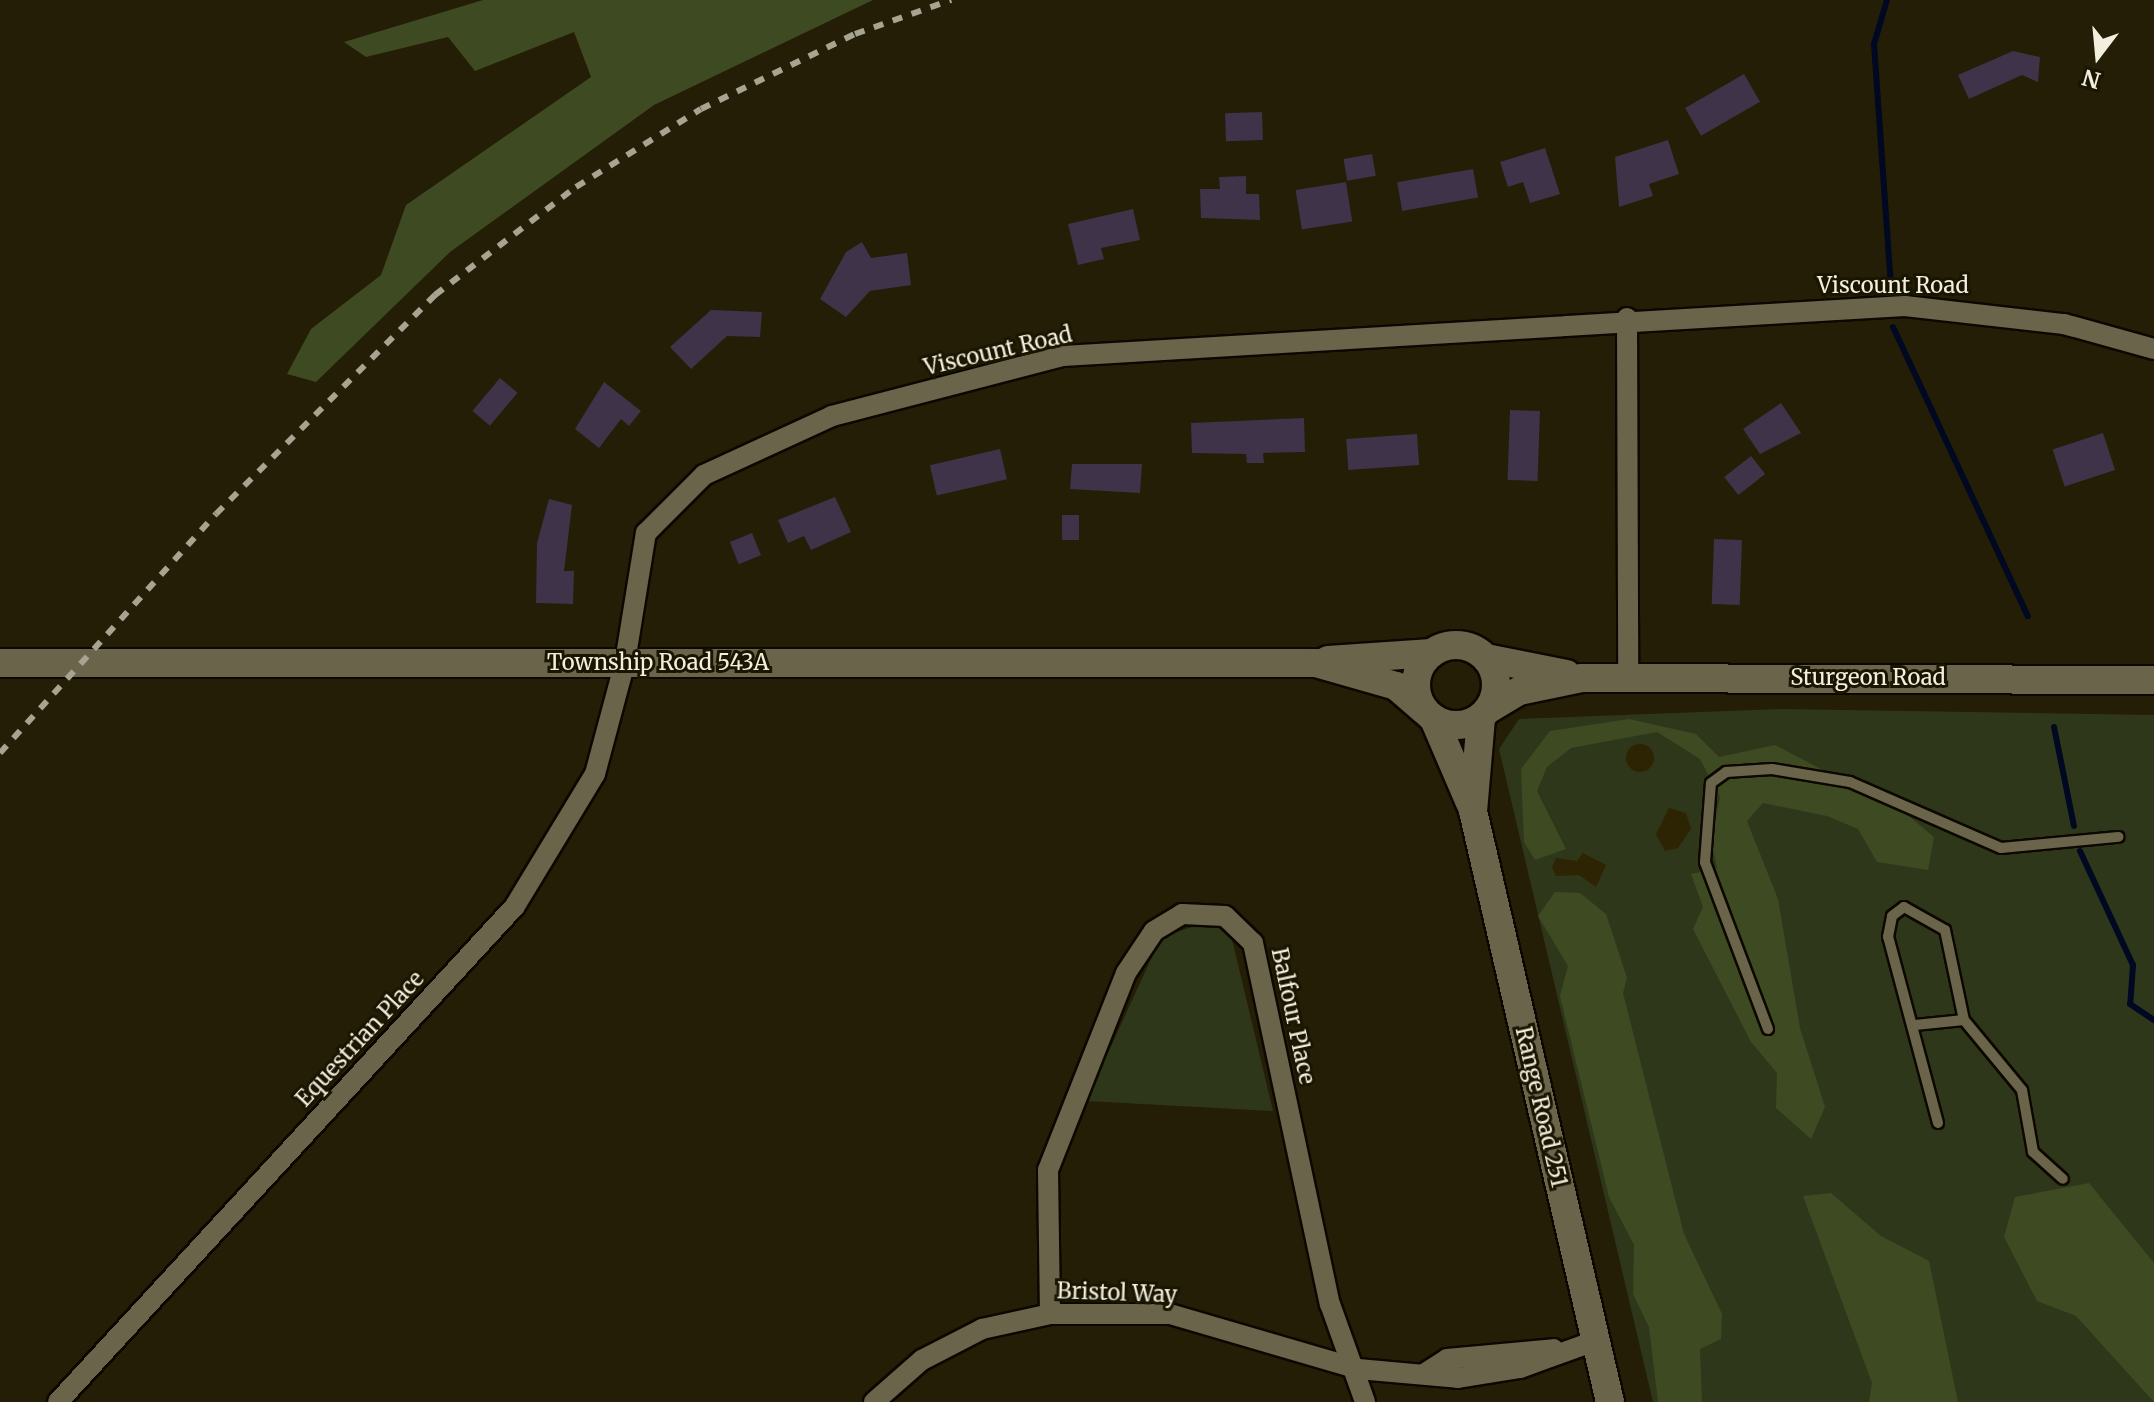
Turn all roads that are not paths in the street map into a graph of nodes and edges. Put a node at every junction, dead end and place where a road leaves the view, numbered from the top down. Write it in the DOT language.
graph roads {
  1 [pos="1627,318"];
  2 [pos="2154,349"];
  3 [pos="1432,653"];
  4 [pos="1486,658"];
  5 [pos="625,662"];
  6 [pos="0,663"];
  7 [pos="1316,663"];
  8 [pos="1628,677"];
  9 [pos="1582,678"];
  10 [pos="2154,680"];
  11 [pos="1485,714"];
  12 [pos="1429,715"];
  13 [pos="1473,811"];
  14 [pos="2118,837"];
  15 [pos="1964,1020"];
  16 [pos="1915,1025"];
  17 [pos="1768,1029"];
  18 [pos="1938,1123"];
  19 [pos="2063,1179"];
  20 [pos="1050,1314"];
  21 [pos="1595,1341"];
  22 [pos="1358,1369"];
  23 [pos="58,1402"];
  24 [pos="874,1402"];
  25 [pos="1365,1402"];
  26 [pos="1610,1402"];
  1 -- 2 [label="street, Viscount Road"];
  1 -- 5 [label="street, Viscount Road"];
  1 -- 8 [label="street"];
  3 -- 4 [label="main road"];
  3 -- 7 [label="main road, Township Road 543A"];
  3 -- 12 [label="main road"];
  4 -- 9 [label="main road, Sturgeon Road"];
  4 -- 11 [label="main road"];
  5 -- 6 [label="main road, Township Road 543A"];
  5 -- 7 [label="main road, Township Road 543A"];
  5 -- 23 [label="street, Equestrian Place"];
  7 -- 12 [label="main road, Township Road 543A"];
  8 -- 9 [label="main road, Sturgeon Road"];
  8 -- 10 [label="main road, Sturgeon Road"];
  9 -- 11 [label="main road, Sturgeon Road"];
  11 -- 12 [label="main road"];
  11 -- 13 [label="main road, Range Road 251"];
  12 -- 13 [label="main road, Range Road 251"];
  13 -- 21 [label="main road, Range Road 251"];
  14 -- 17 [label="lane"];
  15 -- 16 [label="lane"];
  15 -- 16 [label="lane"];
  15 -- 19 [label="lane"];
  16 -- 18 [label="lane"];
  20 -- 22 [label="street, Bristol Way"];
  20 -- 22 [label="street, Balfour Place"];
  20 -- 24 [label="street, Bristol Way"];
  21 -- 22 [label="street, Bristol Way"];
  21 -- 26 [label="main road, Range Road 251"];
  22 -- 25 [label="street, Balfour Place"];
}
